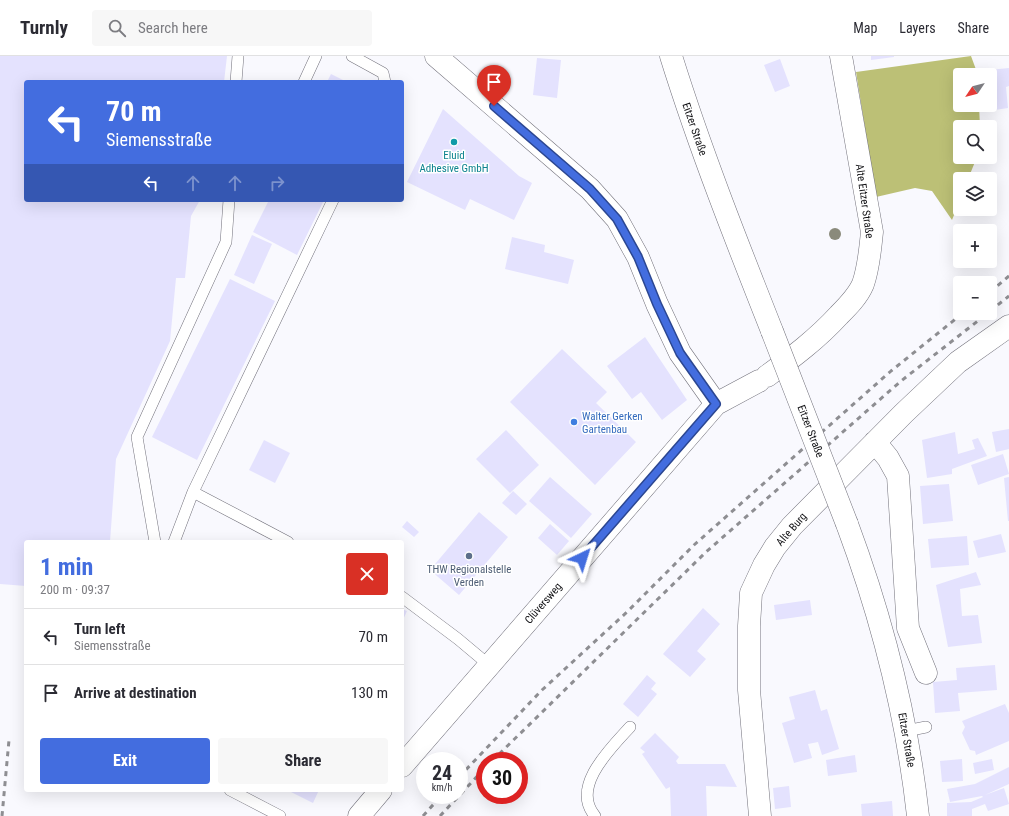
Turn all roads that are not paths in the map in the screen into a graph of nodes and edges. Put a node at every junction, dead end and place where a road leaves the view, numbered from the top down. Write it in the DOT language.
graph roads {
  1 [pos="238,56"];
  2 [pos="316,56"];
  3 [pos="352,56"];
  4 [pos="436,56"];
  5 [pos="671,56"];
  6 [pos="841,56"];
  7 [pos="236,80"];
  8 [pos="305,80"];
  9 [pos="385,80"];
  10 [pos="229,202"];
  11 [pos="332,202"];
  12 [pos="1009,326"];
  13 [pos="716,404"];
  14 [pos="875,442"];
  15 [pos="193,492"];
  16 [pos="155,540"];
  17 [pos="175,540"];
  18 [pos="284,540"];
  19 [pos="404,598"];
  20 [pos="489,665"];
  21 [pos="926,673"];
  22 [pos="630,727"];
  23 [pos="404,764"];
  24 [pos="234,792"];
  25 [pos="379,792"];
  26 [pos="280,816"];
  27 [pos="358,816"];
  28 [pos="595,816"];
  29 [pos="760,816"];
  30 [pos="918,816"];
  1 -- 7 [label="lane"];
  2 -- 8 [label="lane"];
  3 -- 9 [label="lane"];
  4 -- 13 [label="street"];
  5 -- 30 [label="street, Eitzer Straße, bridge"];
  6 -- 13 [label="street, Alte Eitzer Straße"];
  10 -- 16 [label="lane"];
  11 -- 15 [label="lane"];
  12 -- 14 [label="street, Alte Burg"];
  13 -- 20 [label="street, Clüversweg"];
  14 -- 21 [label="street"];
  14 -- 29 [label="street, Alte Burg"];
  15 -- 17 [label="lane"];
  15 -- 18 [label="lane"];
  19 -- 20 [label="lane"];
  20 -- 23 [label="street, Clüversweg"];
  22 -- 28 [label="lane"];
  24 -- 26 [label="lane"];
  25 -- 27 [label="street"];
}
